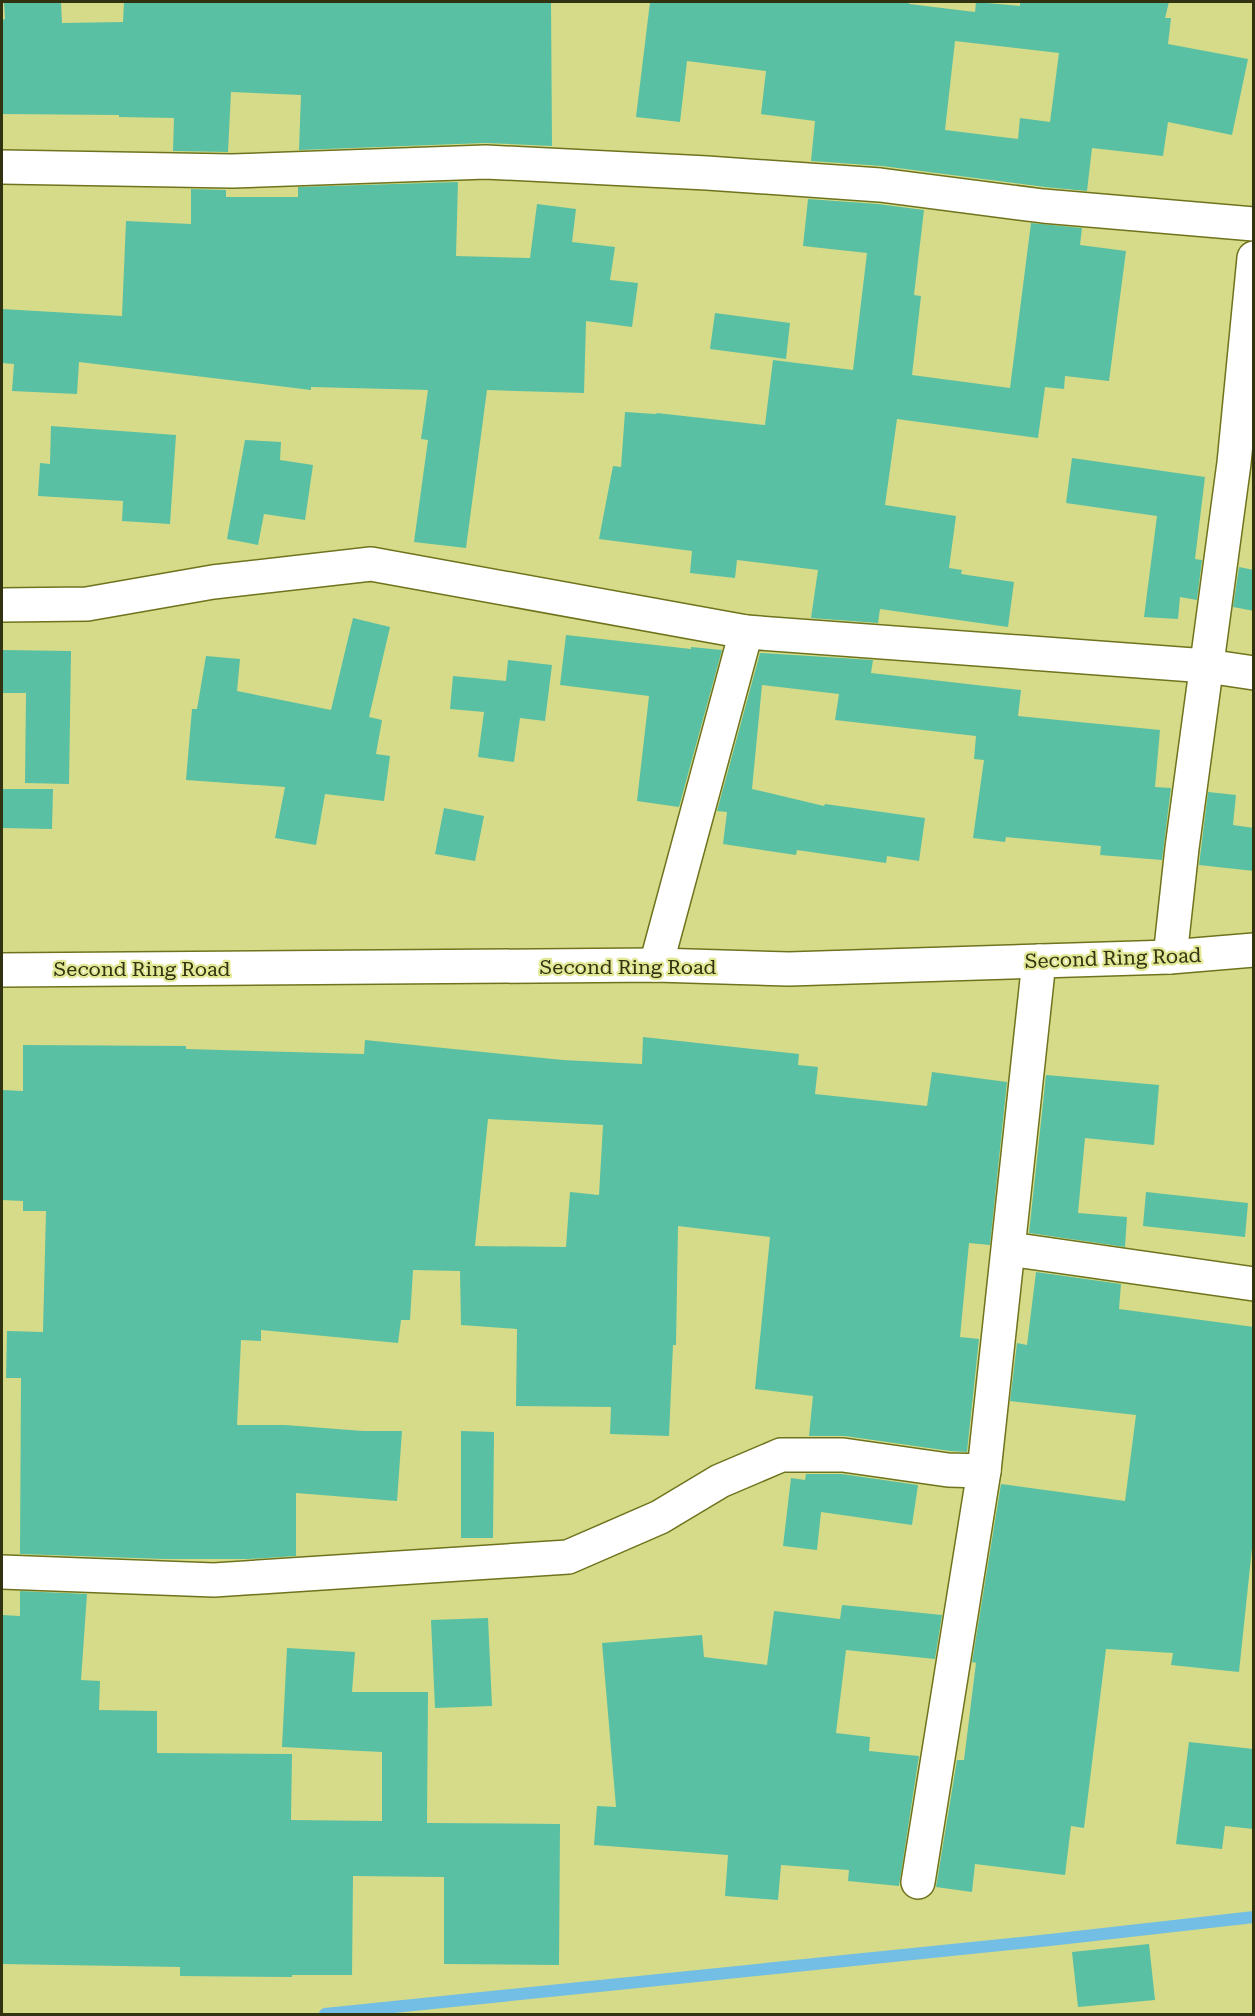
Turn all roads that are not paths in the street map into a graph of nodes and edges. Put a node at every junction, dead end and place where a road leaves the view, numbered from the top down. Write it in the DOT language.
graph roads {
  1 [pos="2,167"];
  2 [pos="1254,224"];
  3 [pos="1254,258"];
  4 [pos="2,605"];
  5 [pos="746,632"];
  6 [pos="1207,666"];
  7 [pos="1254,673"];
  8 [pos="1254,950"];
  9 [pos="1170,957"];
  10 [pos="1039,961"];
  11 [pos="656,965"];
  12 [pos="2,970"];
  13 [pos="1009,1249"];
  14 [pos="1254,1284"];
  15 [pos="984,1471"];
  16 [pos="2,1572"];
  17 [pos="918,1882"];
  1 -- 2 [label="street"];
  3 -- 6 [label="street"];
  4 -- 5 [label="street"];
  5 -- 6 [label="street"];
  5 -- 11 [label="street"];
  6 -- 7 [label="street"];
  6 -- 9 [label="street"];
  8 -- 9 [label="street, Second Ring Road"];
  9 -- 10 [label="street, Second Ring Road"];
  10 -- 11 [label="street, Second Ring Road"];
  10 -- 13 [label="street"];
  11 -- 12 [label="street, Second Ring Road"];
  13 -- 14 [label="street"];
  13 -- 15 [label="street"];
  15 -- 16 [label="street"];
  15 -- 17 [label="street"];
}
